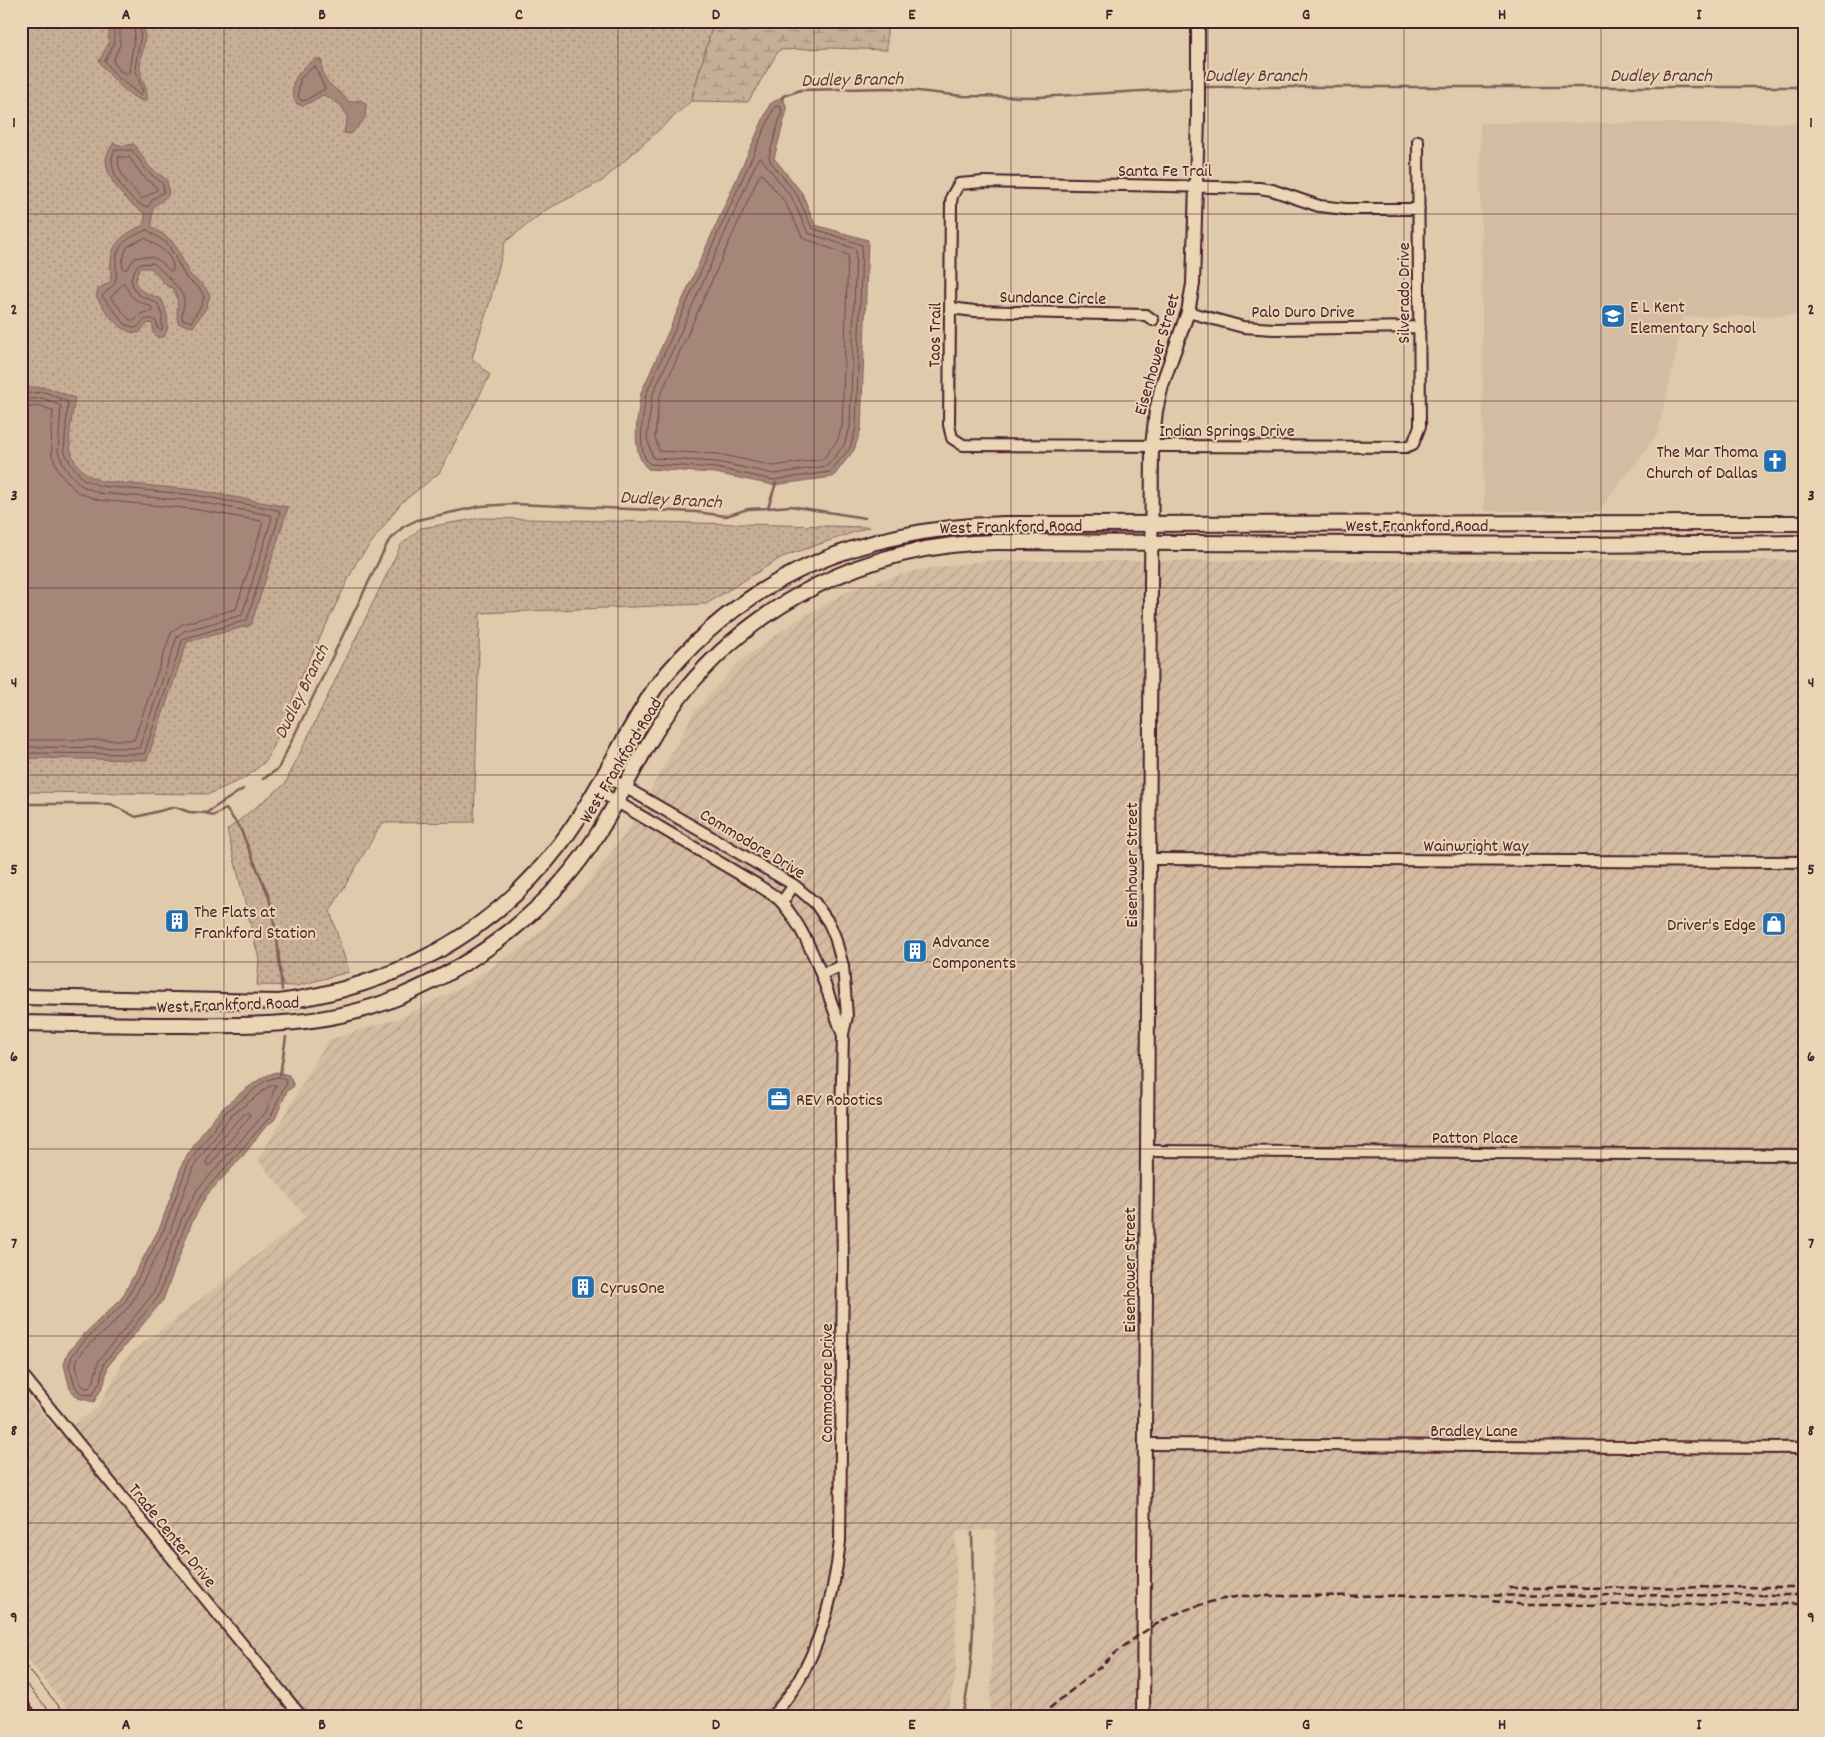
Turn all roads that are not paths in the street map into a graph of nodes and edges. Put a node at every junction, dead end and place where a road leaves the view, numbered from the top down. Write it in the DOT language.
graph roads {
  1 [pos="1198,21"];
  2 [pos="1418,140"];
  3 [pos="1197,185"];
  4 [pos="1419,209"];
  5 [pos="951,234"];
  6 [pos="951,308"];
  7 [pos="1188,312"];
  8 [pos="1153,320"];
  9 [pos="1420,327"];
  10 [pos="952,438"];
  11 [pos="1413,444"];
  12 [pos="1152,446"];
  13 [pos="1151,523"];
  14 [pos="1804,523"];
  15 [pos="1150,543"];
  16 [pos="1804,543"];
  17 [pos="604,775"];
  18 [pos="624,786"];
  19 [pos="595,790"];
  20 [pos="616,801"];
  21 [pos="1149,859"];
  22 [pos="1804,862"];
  23 [pos="794,885"];
  24 [pos="782,902"];
  25 [pos="843,966"];
  26 [pos="821,974"];
  27 [pos="21,997"];
  28 [pos="21,1023"];
  29 [pos="842,1034"];
  30 [pos="1147,1151"];
  31 [pos="1804,1155"];
  32 [pos="21,1373"];
  33 [pos="1145,1444"];
  34 [pos="1804,1448"];
  35 [pos="301,1716"];
  36 [pos="772,1716"];
  37 [pos="1143,1716"];
  1 -- 3 [label="street, Eisenhower Street"];
  2 -- 4 [label="street, Silverado Drive"];
  3 -- 4 [label="street, Santa Fe Trail"];
  3 -- 5 [label="street, Santa Fe Trail"];
  3 -- 7 [label="street, Eisenhower Street"];
  4 -- 9 [label="street, Silverado Drive"];
  5 -- 6 [label="street, Taos Trail"];
  6 -- 8 [label="street, Sundance Circle"];
  6 -- 10 [label="street, Taos Trail"];
  7 -- 9 [label="street, Palo Duro Drive"];
  7 -- 12 [label="street, Eisenhower Street"];
  9 -- 11 [label="street, Silverado Drive"];
  10 -- 12 [label="street, Indian Springs Drive"];
  11 -- 12 [label="street, Indian Springs Drive"];
  12 -- 13 [label="street, Eisenhower Street"];
  13 -- 14 [label="main road, West Frankford Road"];
  13 -- 15 [label="street, Eisenhower Street"];
  13 -- 17 [label="main road, West Frankford Road"];
  15 -- 16 [label="main road, West Frankford Road"];
  15 -- 18 [label="main road, West Frankford Road"];
  15 -- 21 [label="street, Eisenhower Street"];
  17 -- 18 [label="street, Commodore Drive"];
  17 -- 19 [label="main road, West Frankford Road"];
  18 -- 20 [label="main road, West Frankford Road"];
  18 -- 23 [label="street, Commodore Drive"];
  19 -- 20 [label="street, Commodore Drive"];
  19 -- 27 [label="main road, West Frankford Road"];
  20 -- 24 [label="street, Commodore Drive"];
  20 -- 28 [label="main road, West Frankford Road"];
  21 -- 22 [label="street, Wainwright Way"];
  21 -- 30 [label="street, Eisenhower Street"];
  23 -- 24 [label="street"];
  23 -- 25 [label="street, Commodore Drive"];
  24 -- 26 [label="street, Commodore Drive"];
  25 -- 26 [label="street"];
  25 -- 29 [label="street, Commodore Drive"];
  26 -- 29 [label="street, Commodore Drive"];
  29 -- 36 [label="street, Commodore Drive"];
  30 -- 31 [label="street, Patton Place"];
  30 -- 33 [label="street, Eisenhower Street"];
  32 -- 35 [label="street, Trade Center Drive"];
  33 -- 34 [label="street, Bradley Lane"];
  33 -- 37 [label="street, Eisenhower Street"];
}
